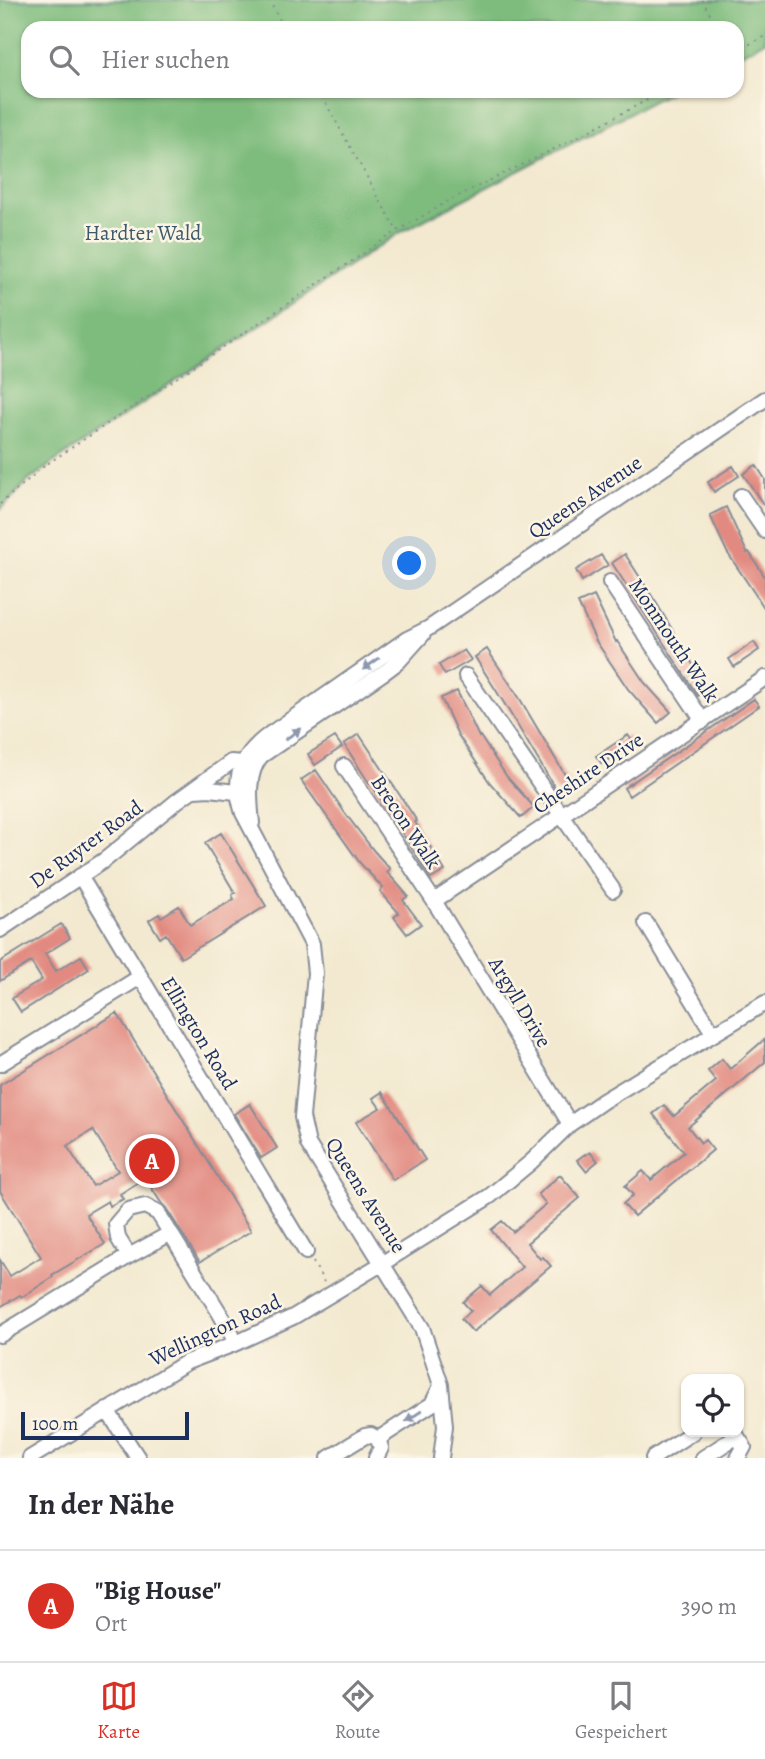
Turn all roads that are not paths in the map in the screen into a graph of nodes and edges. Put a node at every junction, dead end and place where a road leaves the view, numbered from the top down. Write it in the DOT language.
graph roads {
  1 [pos="765,399"];
  2 [pos="741,496"];
  3 [pos="765,531"];
  4 [pos="610,582"];
  5 [pos="466,676"];
  6 [pos="765,678"];
  7 [pos="704,721"];
  8 [pos="248,764"];
  9 [pos="344,766"];
  10 [pos="194,789"];
  11 [pos="245,793"];
  12 [pos="562,816"];
  13 [pos="80,876"];
  14 [pos="613,890"];
  15 [pos="434,901"];
  16 [pos="646,923"];
  17 [pos="0,930"];
  18 [pos="140,977"];
  19 [pos="765,1003"];
  20 [pos="713,1033"];
  21 [pos="0,1064"];
  22 [pos="570,1124"];
  23 [pos="171,1233"];
  24 [pos="306,1252"];
  25 [pos="129,1256"];
  26 [pos="383,1263"];
  27 [pos="0,1335"];
  28 [pos="234,1344"];
  29 [pos="441,1385"];
  30 [pos="107,1410"];
  31 [pos="685,1437"];
  32 [pos="732,1437"];
  33 [pos="738,1437"];
  34 [pos="378,1439"];
  35 [pos="30,1458"];
  36 [pos="138,1458"];
  37 [pos="329,1458"];
  38 [pos="376,1458"];
  39 [pos="441,1458"];
  40 [pos="653,1458"];
  41 [pos="703,1458"];
  42 [pos="738,1458"];
  1 -- 8 [label="lane, Queens Avenue"];
  2 -- 3 [label="lane"];
  4 -- 7 [label="lane, Monmouth Walk"];
  5 -- 12 [label="lane"];
  6 -- 7 [label="lane, Cheshire Drive"];
  7 -- 12 [label="lane, Cheshire Drive"];
  8 -- 10 [label="lane, De Ruyter Road"];
  8 -- 11 [label="lane, Queens Avenue"];
  9 -- 15 [label="lane, Brecon Walk"];
  10 -- 11 [label="lane"];
  10 -- 13 [label="lane, De Ruyter Road"];
  11 -- 26 [label="lane, Queens Avenue"];
  12 -- 14 [label="lane"];
  12 -- 15 [label="lane, Cheshire Drive"];
  13 -- 17 [label="lane, De Ruyter Road"];
  13 -- 18 [label="lane"];
  15 -- 22 [label="lane, Argyll Drive"];
  16 -- 20 [label="lane"];
  18 -- 21 [label="lane, Ellington Road"];
  18 -- 24 [label="lane, Ellington Road"];
  19 -- 20 [label="lane, Wellington Road"];
  20 -- 22 [label="lane, Wellington Road"];
  22 -- 26 [label="lane, Wellington Road"];
  23 -- 25 [label="lane"];
  23 -- 25 [label="lane"];
  23 -- 28 [label="lane"];
  25 -- 27 [label="lane"];
  26 -- 28 [label="lane, Wellington Road"];
  26 -- 29 [label="lane, Queens Avenue"];
  28 -- 30 [label="lane, Wellington Road"];
  29 -- 34 [label="lane, one-way"];
  29 -- 39 [label="lane, Queens Avenue"];
  30 -- 35 [label="lane, Wellington Road"];
  30 -- 36 [label="lane"];
  31 -- 40 [label="lane"];
  32 -- 41 [label="lane"];
  33 -- 42 [label="lane"];
  34 -- 37 [label="lane"];
  34 -- 38 [label="lane"];
}
